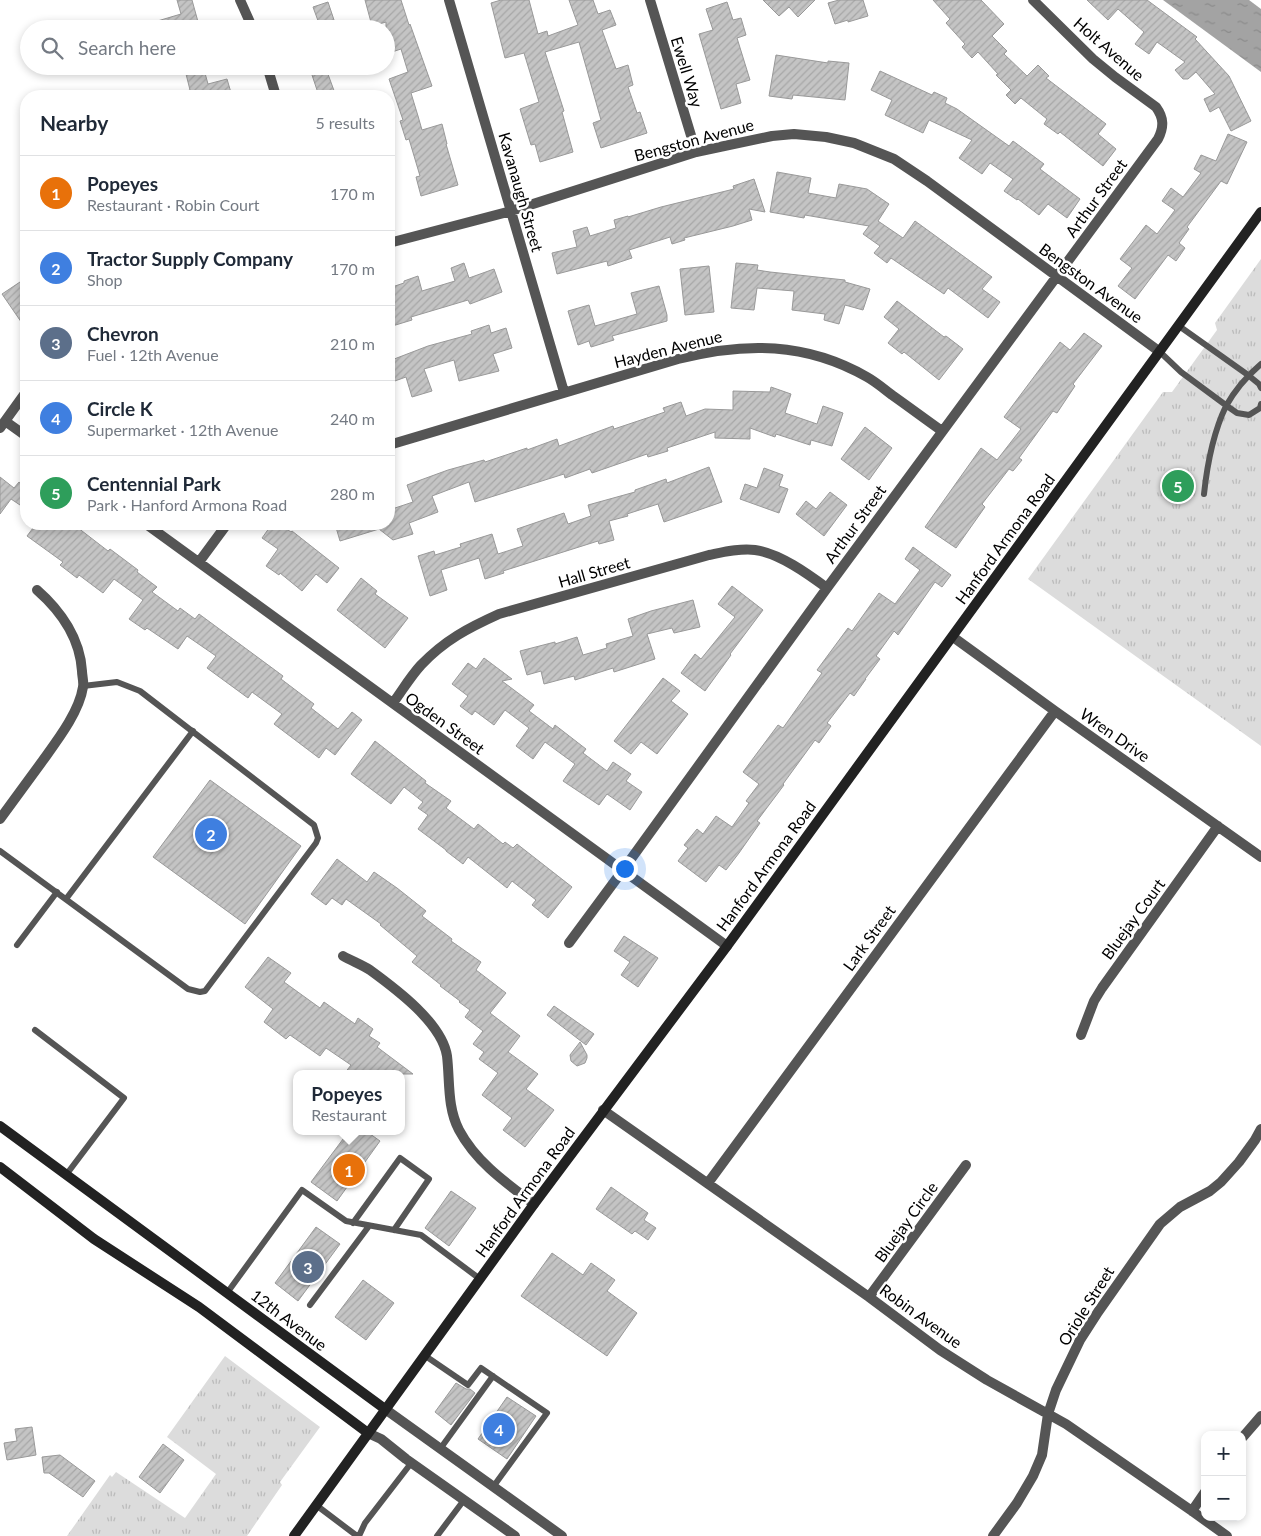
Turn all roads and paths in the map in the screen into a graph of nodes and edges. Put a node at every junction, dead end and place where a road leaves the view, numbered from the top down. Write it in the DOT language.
graph roads {
  1 [pos="240,0"];
  2 [pos="449,0"];
  3 [pos="650,0"];
  4 [pos="1033,0"];
  5 [pos="249,20"];
  6 [pos="269,75"];
  7 [pos="274,90"];
  8 [pos="1163,122"];
  9 [pos="696,152"];
  10 [pos="511,210"];
  11 [pos="1261,212"];
  12 [pos="395,241"];
  13 [pos="1057,276"];
  14 [pos="1179,326"];
  15 [pos="1160,352"];
  16 [pos="1261,364"];
  17 [pos="1248,375"];
  18 [pos="1261,388"];
  19 [pos="564,392"];
  20 [pos="20,400"];
  21 [pos="1261,404"];
  22 [pos="1226,406"];
  23 [pos="3,424"];
  24 [pos="942,431"];
  25 [pos="20,433"];
  26 [pos="395,443"];
  27 [pos="1204,494"];
  28 [pos="154,530"];
  29 [pos="223,530"];
  30 [pos="199,562"];
  31 [pos="827,588"];
  32 [pos="37,590"];
  33 [pos="953,637"];
  34 [pos="83,686"];
  35 [pos="393,703"];
  36 [pos="1055,711"];
  37 [pos="193,731"];
  38 [pos="0,819"];
  39 [pos="1218,826"];
  40 [pos="0,851"];
  41 [pos="1261,857"];
  42 [pos="623,870"];
  43 [pos="57,892"];
  44 [pos="66,899"];
  45 [pos="569,943"];
  46 [pos="17,945"];
  47 [pos="727,946"];
  48 [pos="343,956"];
  49 [pos="35,1030"];
  50 [pos="1081,1035"];
  51 [pos="603,1110"];
  52 [pos="0,1126"];
  53 [pos="1261,1129"];
  54 [pos="966,1165"];
  55 [pos="0,1167"];
  56 [pos="66,1175"];
  57 [pos="708,1183"];
  58 [pos="534,1204"];
  59 [pos="353,1222"];
  60 [pos="369,1226"];
  61 [pos="394,1230"];
  62 [pos="480,1279"];
  63 [pos="227,1293"];
  64 [pos="870,1297"];
  65 [pos="310,1305"];
  66 [pos="424,1355"];
  67 [pos="493,1376"];
  68 [pos="385,1409"];
  69 [pos="1048,1414"];
  70 [pos="1261,1416"];
  71 [pos="368,1433"];
  72 [pos="1246,1433"];
  73 [pos="440,1449"];
  74 [pos="412,1462"];
  75 [pos="493,1487"];
  76 [pos="1201,1498"];
  77 [pos="464,1500"];
  78 [pos="316,1505"];
  79 [pos="1192,1511"];
  80 [pos="294,1536"];
  81 [pos="358,1536"];
  82 [pos="437,1536"];
  83 [pos="515,1536"];
  84 [pos="562,1536"];
  85 [pos="993,1536"];
  86 [pos="1226,1536"];
  1 -- 5 [label="street"];
  2 -- 10 [label="street, Kavanaugh Street"];
  3 -- 9 [label="street, Ewell Way"];
  4 -- 8 [label="street, Holt Avenue"];
  6 -- 7 [label="street"];
  8 -- 13 [label="street, Arthur Street"];
  9 -- 10 [label="street, Bengston Avenue"];
  9 -- 13 [label="street, Bengston Avenue"];
  10 -- 12 [label="street, Bengston Avenue"];
  10 -- 19 [label="street, Kavanaugh Street"];
  11 -- 14 [label="main road, Hanford Armona Road"];
  13 -- 15 [label="street, Bengston Avenue"];
  13 -- 24 [label="street, Arthur Street"];
  14 -- 15 [label="main road, Hanford Armona Road"];
  14 -- 17 [label="lane"];
  15 -- 22 [label="lane"];
  15 -- 33 [label="main road, Hanford Armona Road"];
  16 -- 17 [label="lane"];
  17 -- 18 [label="lane"];
  17 -- 22 [label="lane"];
  19 -- 24 [label="street, Hayden Avenue"];
  19 -- 26 [label="street, Hayden Avenue"];
  20 -- 23 [label="street"];
  21 -- 22 [label="lane"];
  22 -- 27 [label="lane"];
  23 -- 25 [label="street"];
  24 -- 31 [label="street, Arthur Street"];
  28 -- 30 [label="street, Ogden Street"];
  29 -- 30 [label="street"];
  30 -- 35 [label="street, Ogden Street"];
  31 -- 35 [label="street, Hall Street"];
  31 -- 42 [label="street, Arthur Street"];
  32 -- 34 [label="street"];
  33 -- 36 [label="street, Wren Drive"];
  33 -- 47 [label="main road, Hanford Armona Road"];
  34 -- 37 [label="lane"];
  34 -- 38 [label="street"];
  35 -- 42 [label="street, Ogden Street"];
  36 -- 39 [label="street, Wren Drive"];
  36 -- 57 [label="street, Lark Street"];
  37 -- 44 [label="lane"];
  37 -- 44 [label="lane"];
  39 -- 41 [label="street, Wren Drive"];
  39 -- 50 [label="street, Bluejay Court"];
  40 -- 43 [label="lane"];
  42 -- 45 [label="street, Arthur Street"];
  42 -- 47 [label="street, Ogden Street"];
  43 -- 44 [label="lane"];
  43 -- 46 [label="lane"];
  47 -- 51 [label="main road, Hanford Armona Road"];
  48 -- 58 [label="street"];
  49 -- 56 [label="lane"];
  51 -- 57 [label="street, Robin Avenue"];
  51 -- 58 [label="main road, Hanford Armona Road"];
  52 -- 56 [label="main road, 12th Avenue"];
  53 -- 69 [label="street, Oriole Street"];
  54 -- 64 [label="street, Bluejay Circle"];
  55 -- 71 [label="main road"];
  56 -- 63 [label="main road, 12th Avenue"];
  57 -- 64 [label="street, Robin Avenue"];
  58 -- 62 [label="main road, Hanford Armona Road"];
  59 -- 60 [label="lane"];
  59 -- 61 [label="lane"];
  59 -- 63 [label="lane"];
  60 -- 61 [label="lane"];
  60 -- 65 [label="lane"];
  61 -- 62 [label="lane"];
  62 -- 66 [label="main road, Hanford Armona Road"];
  63 -- 68 [label="main road, 12th Avenue"];
  64 -- 69 [label="street, Robin Avenue"];
  66 -- 67 [label="lane"];
  66 -- 68 [label="main road, Hanford Armona Road"];
  67 -- 73 [label="lane"];
  67 -- 75 [label="lane"];
  68 -- 71 [label="main road, Hanford Armona Road"];
  68 -- 73 [label="street, 12th Avenue"];
  69 -- 79 [label="street, Robin Avenue"];
  69 -- 85 [label="street, Oriole Street"];
  70 -- 72 [label="street"];
  71 -- 74 [label="street"];
  71 -- 78 [label="main road, Hanford Armona Road"];
  73 -- 75 [label="street, 12th Avenue"];
  74 -- 77 [label="street"];
  74 -- 81 [label="lane"];
  75 -- 84 [label="street, 12th Avenue"];
  76 -- 79 [label="street"];
  77 -- 82 [label="lane"];
  77 -- 83 [label="street"];
  78 -- 80 [label="main road, Hanford Armona Road"];
  78 -- 81 [label="lane"];
  79 -- 86 [label="street, Robin Avenue"];
}
